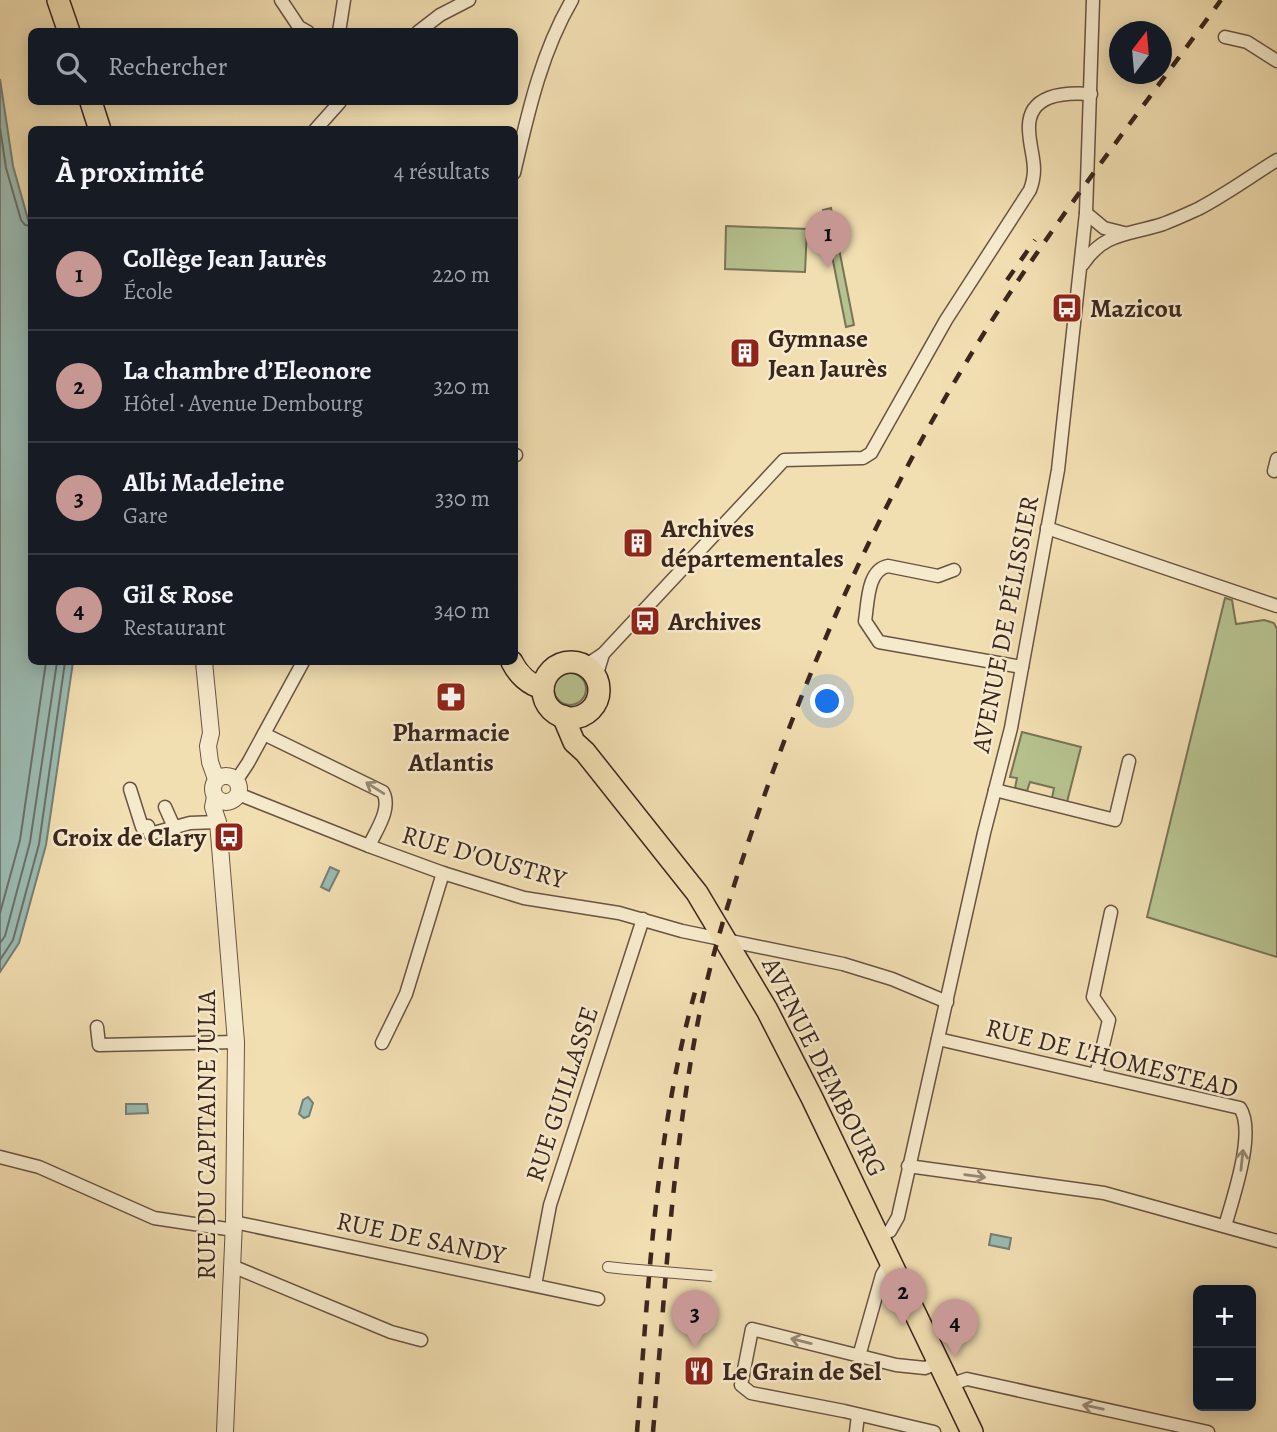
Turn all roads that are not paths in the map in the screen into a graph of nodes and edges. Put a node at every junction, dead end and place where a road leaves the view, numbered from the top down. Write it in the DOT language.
graph roads {
  1 [pos="58,0"];
  2 [pos="281,0"];
  3 [pos="344,0"];
  4 [pos="469,0"];
  5 [pos="572,0"];
  6 [pos="1093,0"];
  7 [pos="68,28"];
  8 [pos="301,28"];
  9 [pos="340,28"];
  10 [pos="423,28"];
  11 [pos="1225,37"];
  12 [pos="1277,61"];
  13 [pos="1091,94"];
  14 [pos="92,105"];
  15 [pos="337,105"];
  16 [pos="99,126"];
  17 [pos="319,126"];
  18 [pos="518,157"];
  19 [pos="1277,160"];
  20 [pos="1086,213"];
  21 [pos="1124,233"];
  22 [pos="1080,268"];
  23 [pos="1047,528"];
  24 [pos="954,570"];
  25 [pos="1277,606"];
  26 [pos="518,663"];
  27 [pos="204,665"];
  28 [pos="301,665"];
  29 [pos="1022,667"];
  30 [pos="589,671"];
  31 [pos="547,679"];
  32 [pos="574,715"];
  33 [pos="264,734"];
  34 [pos="1129,761"];
  35 [pos="226,788"];
  36 [pos="131,789"];
  37 [pos="995,790"];
  38 [pos="165,807"];
  39 [pos="218,822"];
  40 [pos="174,827"];
  41 [pos="369,846"];
  42 [pos="443,873"];
  43 [pos="1111,912"];
  44 [pos="643,919"];
  45 [pos="725,938"];
  46 [pos="947,1002"];
  47 [pos="97,1027"];
  48 [pos="938,1039"];
  49 [pos="236,1042"];
  50 [pos="382,1043"];
  51 [pos="1096,1075"];
  52 [pos="0,1157"];
  53 [pos="908,1166"];
  54 [pos="234,1226"];
  55 [pos="1225,1226"];
  56 [pos="878,1237"];
  57 [pos="1277,1241"];
  58 [pos="890,1262"];
  59 [pos="232,1266"];
  60 [pos="608,1267"];
  61 [pos="712,1276"];
  62 [pos="535,1286"];
  63 [pos="598,1299"];
  64 [pos="421,1340"];
  65 [pos="859,1356"];
  66 [pos="938,1363"];
  67 [pos="949,1385"];
  68 [pos="858,1415"];
  69 [pos="225,1432"];
  70 [pos="856,1432"];
  71 [pos="934,1432"];
  72 [pos="972,1432"];
  73 [pos="1208,1432"];
  1 -- 7 [label="main road"];
  2 -- 8 [label="street"];
  3 -- 9 [label="street"];
  4 -- 10 [label="street"];
  5 -- 18 [label="street"];
  6 -- 13 [label="street, AVENUE DE PÉLISSIER"];
  11 -- 12 [label="street"];
  13 -- 20 [label="street, AVENUE DE PÉLISSIER"];
  13 -- 30 [label="street"];
  14 -- 16 [label="main road"];
  15 -- 17 [label="street"];
  19 -- 21 [label="street"];
  20 -- 21 [label="street"];
  20 -- 22 [label="street, AVENUE DE PÉLISSIER"];
  21 -- 22 [label="street"];
  22 -- 23 [label="street, AVENUE DE PÉLISSIER"];
  23 -- 25 [label="street"];
  23 -- 29 [label="street, AVENUE DE PÉLISSIER"];
  24 -- 29 [label="street"];
  26 -- 31 [label="main road"];
  27 -- 35 [label="street, RUE DU CAPITAINE JULIA"];
  28 -- 33 [label="street"];
  29 -- 37 [label="street, AVENUE DE PÉLISSIER"];
  30 -- 31 [label="main road"];
  30 -- 32 [label="main road"];
  31 -- 32 [label="main road"];
  32 -- 45 [label="main road, AVENUE DEMBOURG"];
  33 -- 35 [label="street"];
  41 -- 33 [label="street, one-way"];
  34 -- 37 [label="street"];
  35 -- 39 [label="street, RUE DU CAPITAINE JULIA"];
  35 -- 41 [label="street, RUE D'OUSTRY"];
  36 -- 40 [label="street"];
  37 -- 46 [label="street, AVENUE DE PÉLISSIER"];
  38 -- 40 [label="street"];
  39 -- 40 [label="street"];
  39 -- 49 [label="street, RUE DU CAPITAINE JULIA"];
  41 -- 42 [label="street, RUE D'OUSTRY"];
  42 -- 44 [label="street, RUE D'OUSTRY"];
  42 -- 50 [label="street"];
  43 -- 51 [label="street"];
  44 -- 45 [label="street, RUE D'OUSTRY"];
  44 -- 62 [label="street, RUE GUILLASSE"];
  45 -- 46 [label="street, RUE D'OUSTRY"];
  45 -- 56 [label="main road, AVENUE DEMBOURG"];
  46 -- 48 [label="street, AVENUE DE PÉLISSIER"];
  47 -- 49 [label="street"];
  48 -- 51 [label="street, RUE DE L'HOMESTEAD"];
  48 -- 53 [label="street, AVENUE DE PÉLISSIER"];
  49 -- 54 [label="street, RUE DU CAPITAINE JULIA"];
  55 -- 51 [label="street, RUE DE L'HOMESTEAD, one-way"];
  52 -- 54 [label="street, RUE DE SANDY"];
  53 -- 55 [label="street, one-way"];
  53 -- 56 [label="street, AVENUE DE PÉLISSIER"];
  54 -- 59 [label="street, RUE DU CAPITAINE JULIA"];
  54 -- 62 [label="street, RUE DE SANDY"];
  55 -- 57 [label="street"];
  56 -- 58 [label="main road, AVENUE DEMBOURG"];
  58 -- 65 [label="street"];
  58 -- 66 [label="main road, AVENUE DEMBOURG"];
  59 -- 64 [label="street"];
  59 -- 69 [label="street, RUE DU CAPITAINE JULIA"];
  60 -- 61 [label="street, bridge"];
  62 -- 63 [label="street, RUE DE SANDY"];
  65 -- 66 [label="street"];
  65 -- 68 [label="street, one-way"];
  66 -- 67 [label="main road, AVENUE DEMBOURG"];
  67 -- 72 [label="main road, AVENUE DEMBOURG"];
  73 -- 67 [label="street, one-way"];
  68 -- 70 [label="street"];
  68 -- 71 [label="street"];
}
